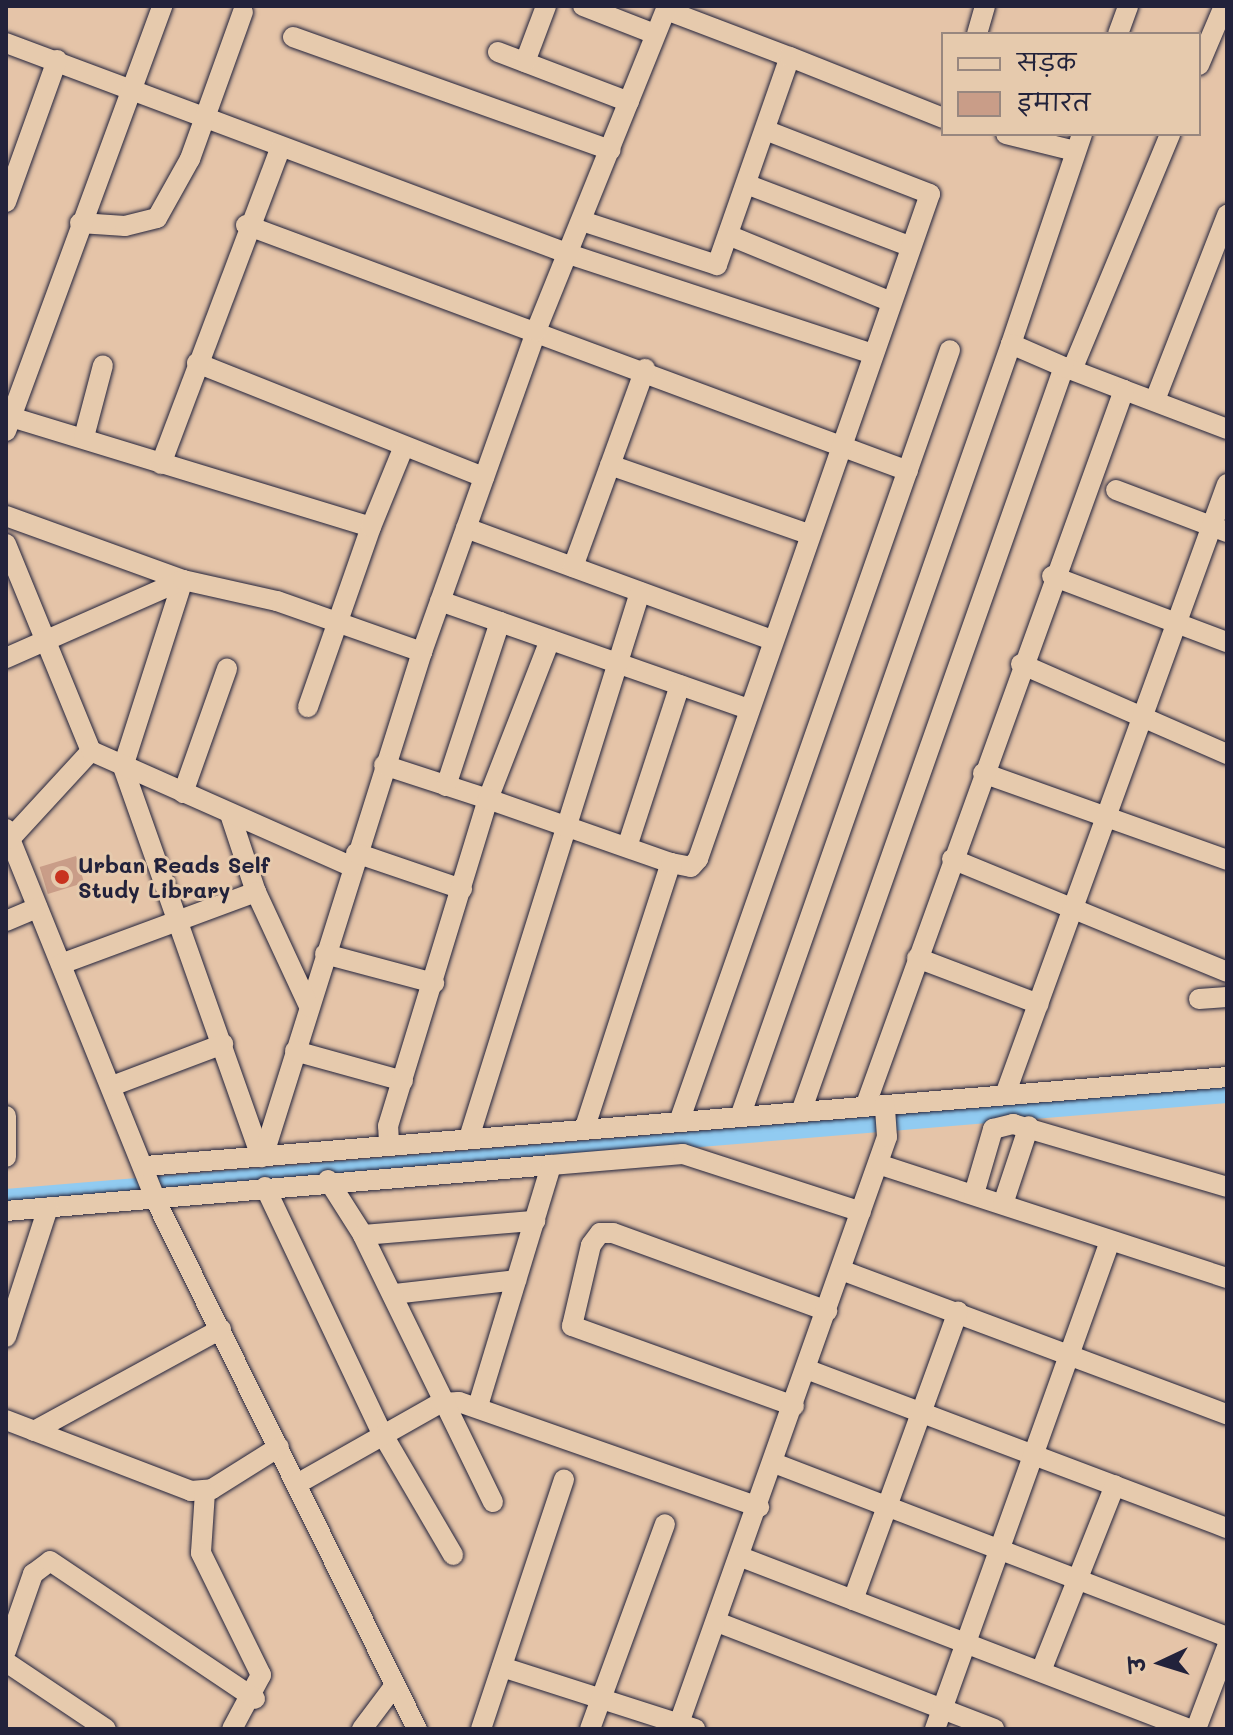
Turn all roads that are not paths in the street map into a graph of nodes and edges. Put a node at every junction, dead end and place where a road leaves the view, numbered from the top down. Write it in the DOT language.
graph roads {
  1 [pos="162,6"];
  2 [pos="546,6"];
  3 [pos="583,6"];
  4 [pos="985,6"];
  5 [pos="1128,6"];
  6 [pos="1224,6"];
  7 [pos="667,8"];
  8 [pos="243,12"];
  9 [pos="978,32"];
  10 [pos="1119,32"];
  11 [pos="655,34"];
  12 [pos="293,37"];
  13 [pos="6,43"];
  14 [pos="498,52"];
  15 [pos="790,57"];
  16 [pos="57,60"];
  17 [pos="1201,60"];
  18 [pos="525,62"];
  19 [pos="133,87"];
  20 [pos="629,102"];
  21 [pos="205,116"];
  22 [pos="941,117"];
  23 [pos="765,130"];
  24 [pos="1024,136"];
  25 [pos="1169,136"];
  26 [pos="1078,142"];
  27 [pos="281,147"];
  28 [pos="610,150"];
  29 [pos="746,184"];
  30 [pos="6,202"];
  31 [pos="1227,215"];
  32 [pos="582,221"];
  33 [pos="80,223"];
  34 [pos="246,225"];
  35 [pos="728,235"];
  36 [pos="909,246"];
  37 [pos="569,254"];
  38 [pos="891,302"];
  39 [pos="536,331"];
  40 [pos="1011,344"];
  41 [pos="950,350"];
  42 [pos="870,353"];
  43 [pos="197,363"];
  44 [pos="103,365"];
  45 [pos="1068,368"];
  46 [pos="645,369"];
  47 [pos="1124,390"];
  48 [pos="1155,400"];
  49 [pos="8,424"];
  50 [pos="1227,429"];
  51 [pos="84,437"];
  52 [pos="838,441"];
  53 [pos="404,446"];
  54 [pos="161,464"];
  55 [pos="610,465"];
  56 [pos="908,471"];
  57 [pos="484,477"];
  58 [pos="1227,484"];
  59 [pos="1116,490"];
  60 [pos="6,516"];
  61 [pos="371,527"];
  62 [pos="466,528"];
  63 [pos="1219,529"];
  64 [pos="808,534"];
  65 [pos="6,544"];
  66 [pos="573,567"];
  67 [pos="1052,576"];
  68 [pos="183,580"];
  69 [pos="640,592"];
  70 [pos="440,601"];
  71 [pos="500,622"];
  72 [pos="1176,623"];
  73 [pos="334,625"];
  74 [pos="49,639"];
  75 [pos="770,639"];
  76 [pos="550,640"];
  77 [pos="1227,642"];
  78 [pos="422,652"];
  79 [pos="6,658"];
  80 [pos="616,663"];
  81 [pos="1021,664"];
  82 [pos="227,669"];
  83 [pos="680,685"];
  84 [pos="308,707"];
  85 [pos="748,709"];
  86 [pos="1139,721"];
  87 [pos="91,751"];
  88 [pos="1227,754"];
  89 [pos="384,765"];
  90 [pos="123,767"];
  91 [pos="983,773"];
  92 [pos="446,786"];
  93 [pos="183,793"];
  94 [pos="488,799"];
  95 [pos="230,814"];
  96 [pos="1106,817"];
  97 [pos="563,821"];
  98 [pos="8,834"];
  99 [pos="628,844"];
  100 [pos="952,859"];
  101 [pos="353,860"];
  102 [pos="1227,860"];
  103 [pos="671,863"];
  104 [pos="462,889"];
  105 [pos="256,892"];
  106 [pos="37,908"];
  107 [pos="1072,913"];
  108 [pos="6,921"];
  109 [pos="176,921"];
  110 [pos="325,954"];
  111 [pos="917,958"];
  112 [pos="61,964"];
  113 [pos="1227,972"];
  114 [pos="434,983"];
  115 [pos="1227,997"];
  116 [pos="1199,999"];
  117 [pos="1039,1004"];
  118 [pos="309,1006"];
  119 [pos="223,1044"];
  120 [pos="295,1051"];
  121 [pos="1227,1077"];
  122 [pos="403,1081"];
  123 [pos="112,1086"];
  124 [pos="1005,1095"];
  125 [pos="879,1109"];
  126 [pos="801,1112"];
  127 [pos="6,1116"];
  128 [pos="740,1117"];
  129 [pos="679,1122"];
  130 [pos="1029,1126"];
  131 [pos="584,1130"];
  132 [pos="469,1138"];
  133 [pos="389,1143"];
  134 [pos="6,1157"];
  135 [pos="262,1157"];
  136 [pos="878,1164"];
  137 [pos="551,1165"];
  138 [pos="146,1168"];
  139 [pos="328,1180"];
  140 [pos="265,1187"];
  141 [pos="1227,1187"];
  142 [pos="974,1194"];
  143 [pos="156,1200"];
  144 [pos="1003,1204"];
  145 [pos="48,1208"];
  146 [pos="6,1211"];
  147 [pos="861,1212"];
  148 [pos="535,1221"];
  149 [pos="363,1235"];
  150 [pos="1110,1241"];
  151 [pos="841,1270"];
  152 [pos="1227,1278"];
  153 [pos="516,1280"];
  154 [pos="394,1294"];
  155 [pos="827,1311"];
  156 [pos="958,1311"];
  157 [pos="221,1329"];
  158 [pos="6,1337"];
  159 [pos="1071,1350"];
  160 [pos="806,1369"];
  161 [pos="440,1403"];
  162 [pos="478,1406"];
  163 [pos="794,1406"];
  164 [pos="924,1413"];
  165 [pos="1227,1414"];
  166 [pos="6,1420"];
  167 [pos="34,1431"];
  168 [pos="383,1435"];
  169 [pos="279,1447"];
  170 [pos="1034,1455"];
  171 [pos="774,1463"];
  172 [pos="564,1479"];
  173 [pos="297,1484"];
  174 [pos="1115,1485"];
  175 [pos="205,1492"];
  176 [pos="493,1502"];
  177 [pos="889,1506"];
  178 [pos="759,1507"];
  179 [pos="665,1524"];
  180 [pos="1227,1528"];
  181 [pos="1001,1548"];
  182 [pos="453,1555"];
  183 [pos="741,1557"];
  184 [pos="1078,1578"];
  185 [pos="853,1600"];
  186 [pos="717,1622"];
  187 [pos="1227,1637"];
  188 [pos="967,1643"];
  189 [pos="1227,1647"];
  190 [pos="6,1651"];
  191 [pos="6,1662"];
  192 [pos="502,1667"];
  193 [pos="1041,1671"];
  194 [pos="395,1685"];
  195 [pos="602,1696"];
  196 [pos="255,1699"];
  197 [pos="943,1708"];
  198 [pos="1151,1722"];
  199 [pos="684,1727"];
  200 [pos="106,1729"];
  201 [pos="232,1729"];
  202 [pos="362,1729"];
  203 [pos="417,1729"];
  204 [pos="481,1729"];
  205 [pos="590,1729"];
  206 [pos="935,1729"];
  207 [pos="994,1729"];
  208 [pos="1190,1729"];
  209 [pos="1196,1729"];
  1 -- 19 [label="street"];
  2 -- 18 [label="street"];
  3 -- 11 [label="street"];
  4 -- 9 [label="street"];
  5 -- 10 [label="street"];
  6 -- 17 [label="street"];
  7 -- 11 [label="street"];
  7 -- 15 [label="street"];
  8 -- 21 [label="street"];
  11 -- 20 [label="street"];
  12 -- 28 [label="street"];
  13 -- 16 [label="street"];
  14 -- 18 [label="street"];
  15 -- 22 [label="street"];
  15 -- 23 [label="street"];
  16 -- 19 [label="street"];
  16 -- 30 [label="street"];
  18 -- 20 [label="street"];
  19 -- 21 [label="street"];
  19 -- 33 [label="street"];
  20 -- 28 [label="street"];
  21 -- 27 [label="street"];
  21 -- 33 [label="street"];
  23 -- 29 [label="street"];
  23 -- 36 [label="street"];
  24 -- 26 [label="street"];
  25 -- 45 [label="street"];
  26 -- 40 [label="street"];
  27 -- 34 [label="street"];
  27 -- 37 [label="street"];
  28 -- 32 [label="street"];
  29 -- 35 [label="street"];
  29 -- 36 [label="street"];
  31 -- 48 [label="street"];
  32 -- 35 [label="street"];
  32 -- 37 [label="street"];
  33 -- 49 [label="street"];
  34 -- 39 [label="street"];
  34 -- 43 [label="street"];
  35 -- 38 [label="street"];
  36 -- 38 [label="street"];
  37 -- 39 [label="street"];
  37 -- 42 [label="street"];
  38 -- 42 [label="street"];
  39 -- 46 [label="street"];
  39 -- 57 [label="street"];
  40 -- 45 [label="street"];
  40 -- 128 [label="street"];
  41 -- 56 [label="street"];
  42 -- 52 [label="street"];
  43 -- 53 [label="street"];
  43 -- 54 [label="street"];
  44 -- 51 [label="street"];
  45 -- 47 [label="street"];
  45 -- 126 [label="street"];
  46 -- 52 [label="street"];
  46 -- 55 [label="street"];
  47 -- 48 [label="street"];
  47 -- 67 [label="street"];
  48 -- 50 [label="street"];
  49 -- 51 [label="street"];
  51 -- 54 [label="street"];
  52 -- 56 [label="street"];
  52 -- 64 [label="street"];
  53 -- 57 [label="street"];
  53 -- 61 [label="street"];
  54 -- 61 [label="street"];
  55 -- 64 [label="street"];
  55 -- 66 [label="street"];
  56 -- 129 [label="street"];
  57 -- 62 [label="street"];
  58 -- 63 [label="street"];
  59 -- 63 [label="street"];
  60 -- 68 [label="street"];
  61 -- 73 [label="street"];
  62 -- 66 [label="street"];
  62 -- 70 [label="street"];
  63 -- 72 [label="street"];
  64 -- 75 [label="street"];
  65 -- 74 [label="street"];
  66 -- 69 [label="street"];
  67 -- 72 [label="street"];
  67 -- 81 [label="street"];
  68 -- 73 [label="street"];
  68 -- 74 [label="street"];
  68 -- 90 [label="street"];
  69 -- 75 [label="street"];
  69 -- 80 [label="street"];
  70 -- 71 [label="street"];
  70 -- 78 [label="street"];
  71 -- 76 [label="street"];
  71 -- 92 [label="street"];
  72 -- 77 [label="street"];
  72 -- 86 [label="street"];
  73 -- 78 [label="street"];
  73 -- 84 [label="street"];
  74 -- 79 [label="street"];
  74 -- 87 [label="street"];
  75 -- 85 [label="street"];
  76 -- 80 [label="street"];
  76 -- 94 [label="street"];
  78 -- 89 [label="street"];
  80 -- 83 [label="street"];
  80 -- 97 [label="street"];
  81 -- 86 [label="street"];
  81 -- 91 [label="street"];
  82 -- 93 [label="street"];
  83 -- 85 [label="street"];
  83 -- 99 [label="street"];
  85 -- 103 [label="street"];
  86 -- 88 [label="street"];
  86 -- 96 [label="street"];
  87 -- 90 [label="street"];
  87 -- 98 [label="street"];
  89 -- 92 [label="street"];
  89 -- 101 [label="street"];
  90 -- 93 [label="street"];
  90 -- 109 [label="street"];
  91 -- 96 [label="street"];
  91 -- 100 [label="street"];
  92 -- 94 [label="street"];
  93 -- 95 [label="street"];
  94 -- 97 [label="street"];
  94 -- 104 [label="street"];
  95 -- 101 [label="street"];
  95 -- 105 [label="street"];
  96 -- 102 [label="street"];
  96 -- 107 [label="street"];
  97 -- 99 [label="street"];
  97 -- 132 [label="street"];
  98 -- 106 [label="street"];
  99 -- 103 [label="street"];
  100 -- 107 [label="street"];
  100 -- 111 [label="street"];
  101 -- 104 [label="street"];
  101 -- 110 [label="street"];
  103 -- 131 [label="street"];
  104 -- 114 [label="street"];
  105 -- 109 [label="street"];
  105 -- 118 [label="street"];
  106 -- 108 [label="street"];
  106 -- 112 [label="street"];
  107 -- 113 [label="street"];
  107 -- 117 [label="street"];
  109 -- 112 [label="street"];
  109 -- 119 [label="street"];
  110 -- 114 [label="street"];
  110 -- 118 [label="street"];
  111 -- 117 [label="street"];
  111 -- 125 [label="street"];
  112 -- 123 [label="street"];
  114 -- 122 [label="street"];
  115 -- 116 [label="street"];
  117 -- 124 [label="street"];
  118 -- 120 [label="street"];
  119 -- 123 [label="street"];
  119 -- 135 [label="street"];
  120 -- 122 [label="street"];
  120 -- 135 [label="street"];
  121 -- 124 [label="street"];
  122 -- 133 [label="street"];
  123 -- 138 [label="street"];
  124 -- 125 [label="street"];
  125 -- 126 [label="street"];
  125 -- 136 [label="street"];
  126 -- 128 [label="street"];
  127 -- 134 [label="street"];
  128 -- 129 [label="street"];
  129 -- 131 [label="street"];
  130 -- 141 [label="street"];
  130 -- 142 [label="street"];
  130 -- 144 [label="street"];
  131 -- 132 [label="street"];
  132 -- 133 [label="street"];
  133 -- 135 [label="street"];
  135 -- 138 [label="street"];
  136 -- 142 [label="street"];
  136 -- 147 [label="street"];
  137 -- 139 [label="street"];
  137 -- 147 [label="street"];
  137 -- 148 [label="street"];
  138 -- 143 [label="street"];
  139 -- 140 [label="street"];
  139 -- 149 [label="street"];
  140 -- 143 [label="street"];
  140 -- 168 [label="street"];
  142 -- 144 [label="street"];
  143 -- 145 [label="street"];
  143 -- 157 [label="street"];
  144 -- 150 [label="street"];
  145 -- 146 [label="street"];
  145 -- 158 [label="street"];
  147 -- 151 [label="street"];
  148 -- 149 [label="street"];
  148 -- 153 [label="street"];
  149 -- 154 [label="street"];
  150 -- 152 [label="street"];
  150 -- 159 [label="street"];
  151 -- 155 [label="street"];
  151 -- 156 [label="street"];
  153 -- 154 [label="street"];
  153 -- 162 [label="street"];
  154 -- 161 [label="street"];
  155 -- 160 [label="street"];
  155 -- 163 [label="street"];
  156 -- 159 [label="street"];
  156 -- 164 [label="street"];
  157 -- 167 [label="street"];
  157 -- 169 [label="street"];
  159 -- 165 [label="street"];
  159 -- 170 [label="street"];
  160 -- 163 [label="street"];
  160 -- 164 [label="street"];
  161 -- 162 [label="street"];
  161 -- 168 [label="street"];
  161 -- 176 [label="street"];
  162 -- 178 [label="street"];
  163 -- 171 [label="street"];
  164 -- 170 [label="street"];
  164 -- 177 [label="street"];
  166 -- 167 [label="street"];
  167 -- 175 [label="street"];
  168 -- 173 [label="street"];
  168 -- 182 [label="street"];
  169 -- 173 [label="street"];
  169 -- 175 [label="street"];
  170 -- 174 [label="street"];
  170 -- 181 [label="street"];
  171 -- 177 [label="street"];
  171 -- 178 [label="street"];
  172 -- 192 [label="street"];
  173 -- 194 [label="street"];
  174 -- 180 [label="street"];
  174 -- 184 [label="street"];
  175 -- 196 [label="street"];
  177 -- 181 [label="street"];
  177 -- 185 [label="street"];
  178 -- 183 [label="street"];
  179 -- 195 [label="street"];
  181 -- 184 [label="street"];
  181 -- 188 [label="street"];
  183 -- 185 [label="street"];
  183 -- 186 [label="street"];
  184 -- 187 [label="street"];
  184 -- 193 [label="street"];
  185 -- 188 [label="street"];
  186 -- 197 [label="street"];
  186 -- 199 [label="street"];
  188 -- 193 [label="street"];
  188 -- 197 [label="street"];
  189 -- 209 [label="street"];
  190 -- 196 [label="street"];
  191 -- 200 [label="street"];
  192 -- 195 [label="street"];
  192 -- 204 [label="street"];
  193 -- 198 [label="street"];
  194 -- 202 [label="street"];
  194 -- 203 [label="street"];
  195 -- 199 [label="street"];
  195 -- 205 [label="street"];
  196 -- 201 [label="street"];
  197 -- 206 [label="street"];
  197 -- 207 [label="street"];
  198 -- 208 [label="street"];
}
